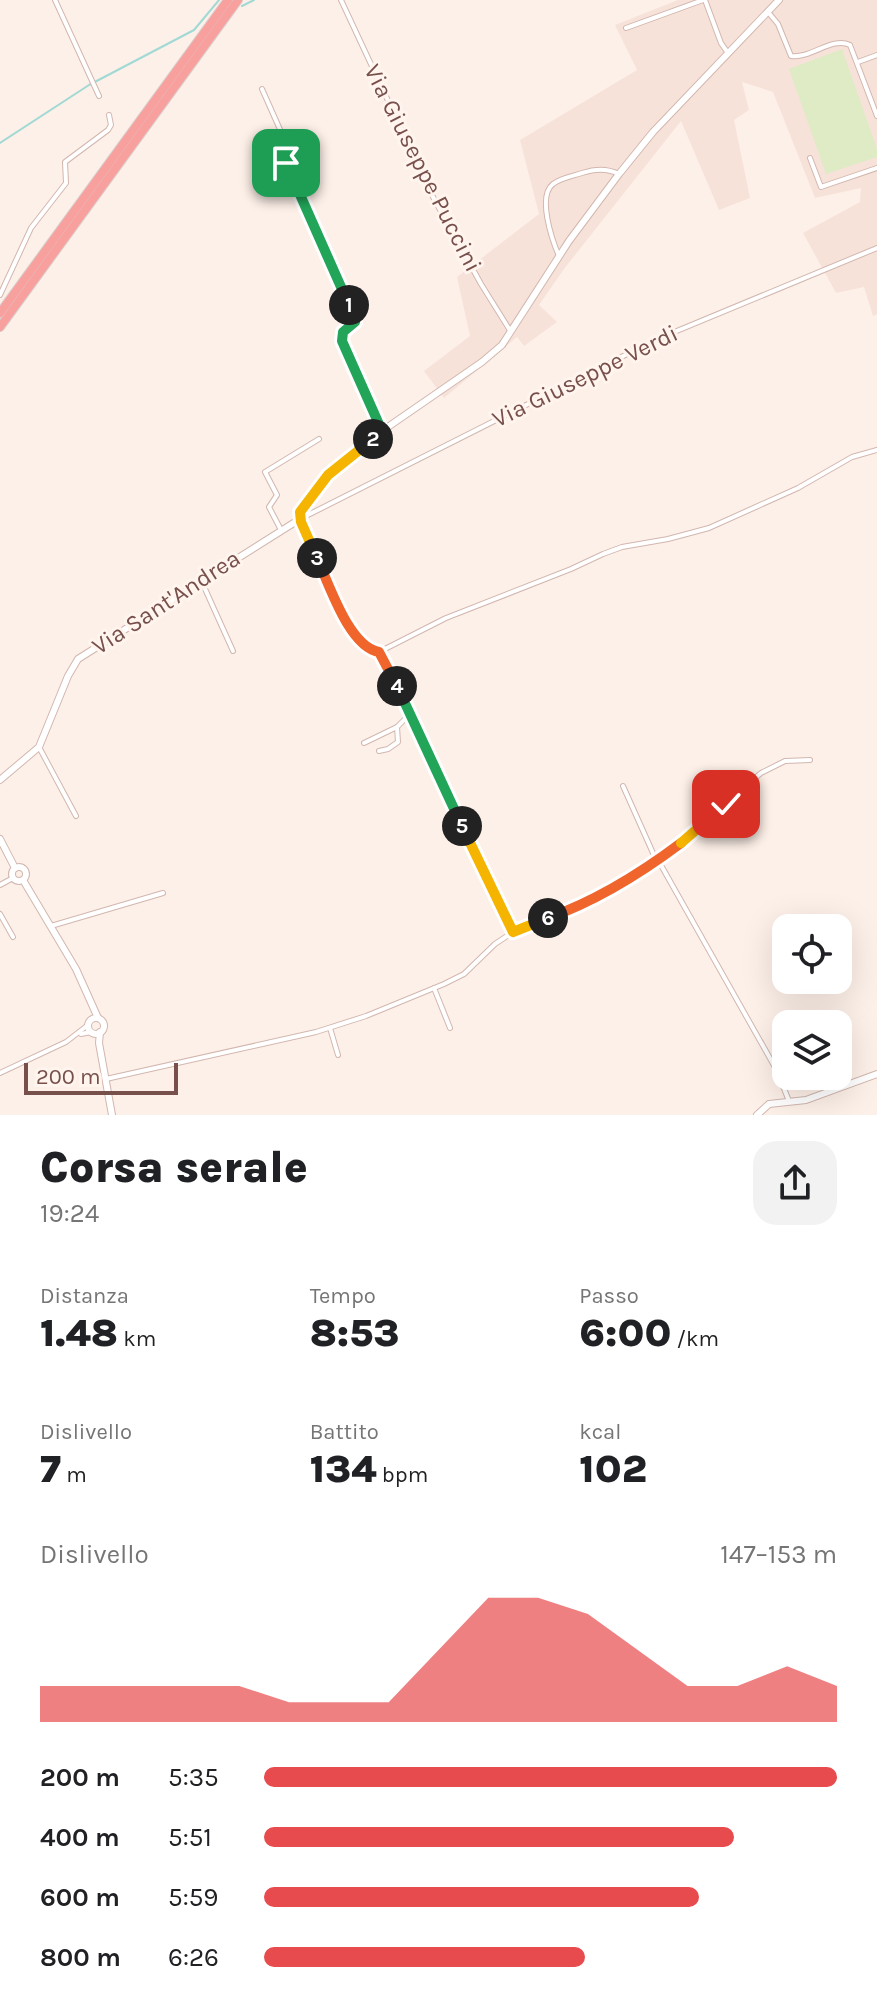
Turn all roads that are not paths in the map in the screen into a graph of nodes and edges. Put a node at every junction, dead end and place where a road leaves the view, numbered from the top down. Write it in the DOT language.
graph roads {
  1 [pos="55,0"];
  2 [pos="228,0"];
  3 [pos="238,0"];
  4 [pos="341,0"];
  5 [pos="704,0"];
  6 [pos="779,0"];
  7 [pos="768,12"];
  8 [pos="626,28"];
  9 [pos="728,53"];
  10 [pos="877,55"];
  11 [pos="858,62"];
  12 [pos="262,89"];
  13 [pos="99,96"];
  14 [pos="109,115"];
  15 [pos="877,116"];
  16 [pos="810,158"];
  17 [pos="877,168"];
  18 [pos="619,174"];
  19 [pos="877,248"];
  20 [pos="559,256"];
  21 [pos="0,295"];
  22 [pos="0,313"];
  23 [pos="0,327"];
  24 [pos="511,332"];
  25 [pos="382,431"];
  26 [pos="319,439"];
  27 [pos="877,450"];
  28 [pos="300,519"];
  29 [pos="281,530"];
  30 [pos="201,580"];
  31 [pos="233,651"];
  32 [pos="379,652"];
  33 [pos="410,714"];
  34 [pos="397,727"];
  35 [pos="364,743"];
  36 [pos="39,747"];
  37 [pos="379,751"];
  38 [pos="810,760"];
  39 [pos="0,780"];
  40 [pos="623,786"];
  41 [pos="76,816"];
  42 [pos="0,839"];
  43 [pos="657,862"];
  44 [pos="15,868"];
  45 [pos="13,878"];
  46 [pos="23,880"];
  47 [pos="0,885"];
  48 [pos="163,893"];
  49 [pos="0,914"];
  50 [pos="51,926"];
  51 [pos="513,932"];
  52 [pos="13,937"];
  53 [pos="434,988"];
  54 [pos="92,1009"];
  55 [pos="98,1018"];
  56 [pos="330,1028"];
  57 [pos="450,1028"];
  58 [pos="92,1029"];
  59 [pos="338,1055"];
  60 [pos="0,1073"];
  61 [pos="877,1074"];
  62 [pos="106,1079"];
  63 [pos="789,1101"];
  64 [pos="112,1115"];
  65 [pos="757,1115"];
  1 -- 13 [label="street"];
  2 -- 22 [label="highway"];
  3 -- 23 [label="highway"];
  4 -- 24 [label="street, Via Giuseppe Puccini"];
  5 -- 8 [label="street"];
  5 -- 9 [label="street"];
  6 -- 7 [label="street"];
  7 -- 9 [label="street"];
  7 -- 11 [label="street"];
  9 -- 18 [label="street"];
  10 -- 11 [label="street"];
  11 -- 15 [label="street"];
  12 -- 25 [label="street"];
  14 -- 21 [label="street"];
  16 -- 17 [label="street"];
  18 -- 20 [label="street"];
  18 -- 20 [label="street"];
  19 -- 28 [label="street, Via Giuseppe Verdi"];
  20 -- 24 [label="street"];
  24 -- 25 [label="street"];
  25 -- 28 [label="street"];
  26 -- 29 [label="street"];
  27 -- 32 [label="street"];
  28 -- 29 [label="street, Via Sant'Andrea"];
  28 -- 32 [label="street"];
  29 -- 30 [label="street, Via Sant'Andrea"];
  30 -- 31 [label="street"];
  30 -- 36 [label="street, Via Sant'Andrea"];
  32 -- 33 [label="street"];
  33 -- 34 [label="street"];
  33 -- 51 [label="street"];
  34 -- 35 [label="street"];
  34 -- 37 [label="street"];
  36 -- 39 [label="street, Via Sant'Andrea"];
  36 -- 41 [label="street"];
  38 -- 43 [label="street"];
  40 -- 43 [label="street"];
  42 -- 44 [label="street"];
  43 -- 51 [label="street"];
  43 -- 63 [label="street"];
  44 -- 45 [label="street"];
  44 -- 46 [label="street"];
  45 -- 46 [label="street"];
  45 -- 47 [label="street"];
  46 -- 50 [label="street"];
  48 -- 50 [label="street"];
  49 -- 52 [label="street"];
  50 -- 54 [label="street"];
  51 -- 53 [label="street"];
  53 -- 56 [label="street"];
  53 -- 57 [label="street"];
  54 -- 55 [label="street"];
  54 -- 58 [label="street"];
  55 -- 58 [label="street"];
  55 -- 58 [label="street"];
  56 -- 59 [label="street"];
  56 -- 62 [label="street"];
  58 -- 60 [label="street"];
  58 -- 62 [label="street"];
  61 -- 63 [label="street"];
  62 -- 64 [label="street"];
  63 -- 65 [label="street"];
}
